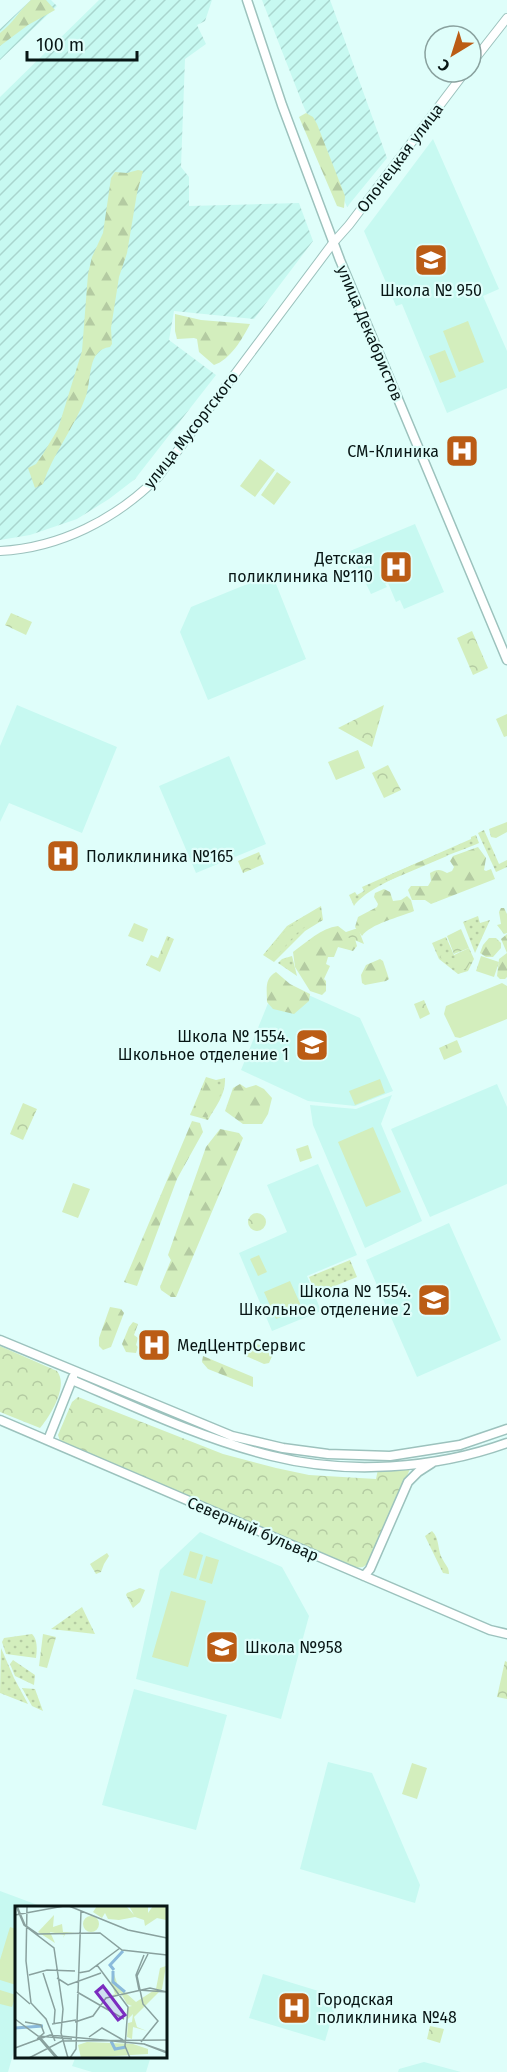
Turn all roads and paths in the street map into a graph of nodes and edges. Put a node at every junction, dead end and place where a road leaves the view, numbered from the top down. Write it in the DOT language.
graph roads {
  1 [pos="247,0"];
  2 [pos="507,18"];
  3 [pos="483,49"];
  4 [pos="456,84"];
  5 [pos="333,243"];
  6 [pos="0,551"];
  7 [pos="507,660"];
  8 [pos="0,1340"];
  9 [pos="73,1376"];
  10 [pos="0,1420"];
  11 [pos="507,1429"];
  12 [pos="48,1440"];
  13 [pos="507,1443"];
  14 [pos="434,1462"];
  15 [pos="364,1576"];
  16 [pos="507,1635"];
  1 -- 5 [label="main road, улица Декабристов"];
  2 -- 3 [label="street"];
  4 -- 5 [label="street, Олонецкая улица"];
  5 -- 6 [label="street, улица Мусоргского"];
  5 -- 7 [label="main road, улица Декабристов"];
  8 -- 9 [label="main road"];
  9 -- 11 [label="main road"];
  9 -- 12 [label="main road"];
  9 -- 14 [label="main road"];
  10 -- 12 [label="main road, Северный бульвар"];
  12 -- 15 [label="main road, Северный бульвар"];
  13 -- 14 [label="main road"];
  14 -- 15 [label="main road"];
  15 -- 16 [label="main road, Северный бульвар"];
}
